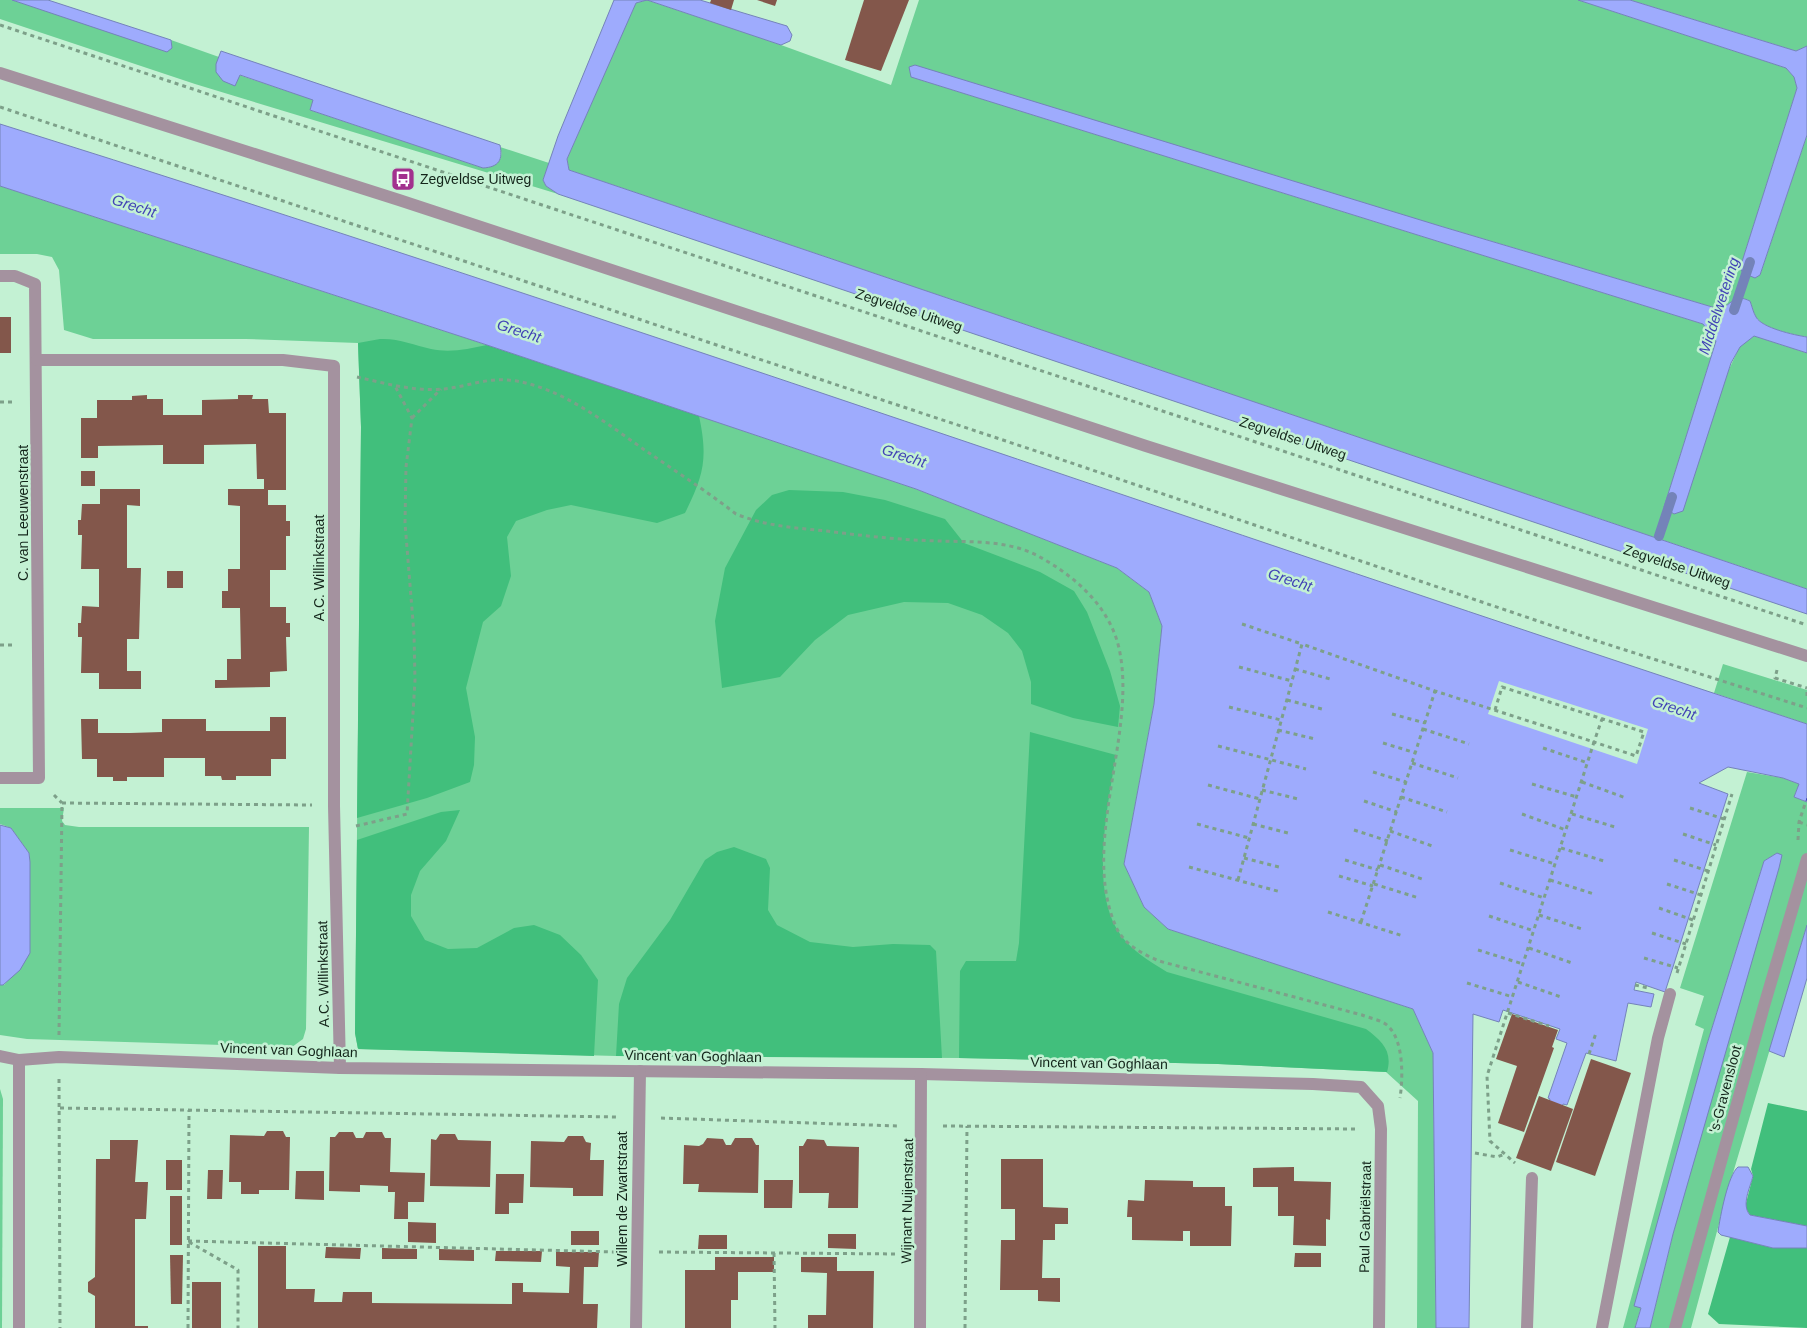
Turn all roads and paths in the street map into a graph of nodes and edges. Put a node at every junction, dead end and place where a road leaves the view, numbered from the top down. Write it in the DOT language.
graph roads {
  1 [pos="0,25"];
  2 [pos="0,73"];
  3 [pos="0,107"];
  4 [pos="0,276"];
  5 [pos="37,360"];
  6 [pos="333,375"];
  7 [pos="395,385"];
  8 [pos="441,389"];
  9 [pos="412,418"];
  10 [pos="1242,624"];
  11 [pos="1807,625"];
  12 [pos="1302,644"];
  13 [pos="1807,656"];
  14 [pos="1239,667"];
  15 [pos="1295,669"];
  16 [pos="1330,679"];
  17 [pos="1292,681"];
  18 [pos="1435,692"];
  19 [pos="1807,692"];
  20 [pos="1807,696"];
  21 [pos="1287,700"];
  22 [pos="1229,706"];
  23 [pos="1807,708"];
  24 [pos="1322,709"];
  25 [pos="1495,710"];
  26 [pos="1392,714"];
  27 [pos="1602,719"];
  28 [pos="1281,720"];
  29 [pos="1425,724"];
  30 [pos="1423,729"];
  31 [pos="1278,730"];
  32 [pos="1315,739"];
  33 [pos="1594,742"];
  34 [pos="1383,743"];
  35 [pos="1469,744"];
  36 [pos="1218,746"];
  37 [pos="1543,748"];
  38 [pos="1416,753"];
  39 [pos="1270,760"];
  40 [pos="1412,763"];
  41 [pos="1588,763"];
  42 [pos="1306,769"];
  43 [pos="1373,772"];
  44 [pos="0,778"];
  45 [pos="1458,778"];
  46 [pos="1406,782"];
  47 [pos="1582,782"];
  48 [pos="1532,784"];
  49 [pos="1208,785"];
  50 [pos="1262,790"];
  51 [pos="1732,794"];
  52 [pos="1401,797"];
  53 [pos="1577,798"];
  54 [pos="1626,798"];
  55 [pos="1260,799"];
  56 [pos="1298,799"];
  57 [pos="1364,801"];
  58 [pos="334,806"];
  59 [pos="1690,808"];
  60 [pos="1397,812"];
  61 [pos="1447,812"];
  62 [pos="1522,814"];
  63 [pos="1572,814"];
  64 [pos="1724,819"];
  65 [pos="1799,822"];
  66 [pos="1197,824"];
  67 [pos="1253,824"];
  68 [pos="1807,825"];
  69 [pos="1615,827"];
  70 [pos="1354,830"];
  71 [pos="1566,830"];
  72 [pos="335,831"];
  73 [pos="1390,831"];
  74 [pos="1288,833"];
  75 [pos="1683,834"];
  76 [pos="1249,838"];
  77 [pos="1388,841"];
  78 [pos="1716,845"];
  79 [pos="1435,847"];
  80 [pos="1560,848"];
  81 [pos="1510,850"];
  82 [pos="1244,858"];
  83 [pos="1807,859"];
  84 [pos="1345,860"];
  85 [pos="1674,860"];
  86 [pos="1604,862"];
  87 [pos="1555,864"];
  88 [pos="1380,866"];
  89 [pos="1189,867"];
  90 [pos="1279,867"];
  91 [pos="1378,870"];
  92 [pos="1708,871"];
  93 [pos="1339,876"];
  94 [pos="1238,880"];
  95 [pos="1425,880"];
  96 [pos="1550,880"];
  97 [pos="1500,883"];
  98 [pos="1667,884"];
  99 [pos="1373,885"];
  100 [pos="1281,892"];
  101 [pos="1594,894"];
  102 [pos="1701,895"];
  103 [pos="1419,898"];
  104 [pos="1544,898"];
  105 [pos="1659,908"];
  106 [pos="1328,912"];
  107 [pos="1539,915"];
  108 [pos="1489,916"];
  109 [pos="1693,920"];
  110 [pos="1361,922"];
  111 [pos="1582,929"];
  112 [pos="1534,931"];
  113 [pos="1652,933"];
  114 [pos="1403,936"];
  115 [pos="1686,944"];
  116 [pos="1529,948"];
  117 [pos="1478,950"];
  118 [pos="1644,958"];
  119 [pos="1572,963"];
  120 [pos="1523,964"];
  121 [pos="1678,968"];
  122 [pos="1518,982"];
  123 [pos="1467,983"];
  124 [pos="1670,994"];
  125 [pos="1561,996"];
  126 [pos="1513,997"];
  127 [pos="1508,1013"];
  128 [pos="1549,1026"];
  129 [pos="1596,1033"];
  130 [pos="1589,1054"];
  131 [pos="0,1056"];
  132 [pos="59,1057"];
  133 [pos="19,1060"];
  134 [pos="340,1068"];
  135 [pos="640,1071"];
  136 [pos="921,1074"];
  137 [pos="1378,1106"];
  138 [pos="60,1108"];
  139 [pos="189,1110"];
  140 [pos="638,1117"];
  141 [pos="922,1126"];
  142 [pos="967,1126"];
  143 [pos="1381,1130"];
  144 [pos="1475,1154"];
  145 [pos="1505,1154"];
  146 [pos="1532,1178"];
  147 [pos="188,1241"];
  148 [pos="636,1252"];
  149 [pos="774,1253"];
  150 [pos="921,1255"];
  151 [pos="19,1328"];
  152 [pos="60,1328"];
  153 [pos="188,1328"];
  154 [pos="238,1328"];
  155 [pos="636,1328"];
  156 [pos="775,1328"];
  157 [pos="920,1328"];
  158 [pos="965,1328"];
  159 [pos="1379,1328"];
  160 [pos="1527,1328"];
  161 [pos="1602,1328"];
  162 [pos="1675,1328"];
  1 -- 11 [label="path, Zegveldse Uitweg"];
  2 -- 13 [label="street"];
  3 -- 23 [label="path"];
  4 -- 5 [label="street, C. van Leeuwenstraat"];
  5 -- 6 [label="street"];
  5 -- 44 [label="street, C. van Leeuwenstraat"];
  6 -- 7 [label="path"];
  6 -- 58 [label="street, A.C. Willinkstraat"];
  7 -- 8 [label="path"];
  7 -- 9 [label="path"];
  8 -- 9 [label="path"];
  8 -- 137 [label="path"];
  9 -- 72 [label="path"];
  10 -- 12 [label="path"];
  12 -- 15 [label="path"];
  12 -- 18 [label="path"];
  14 -- 17 [label="path"];
  15 -- 16 [label="path"];
  15 -- 17 [label="path"];
  17 -- 21 [label="path"];
  18 -- 25 [label="path"];
  18 -- 29 [label="path"];
  19 -- 20 [label="path"];
  21 -- 24 [label="path"];
  21 -- 28 [label="path"];
  22 -- 28 [label="path"];
  25 -- 27 [label="path"];
  25 -- 33 [label="path"];
  26 -- 29 [label="path"];
  27 -- 33 [label="path"];
  27 -- 33 [label="path"];
  28 -- 31 [label="path"];
  29 -- 30 [label="path"];
  30 -- 35 [label="path"];
  30 -- 38 [label="path"];
  31 -- 32 [label="path"];
  31 -- 39 [label="path"];
  33 -- 41 [label="path"];
  34 -- 38 [label="path"];
  36 -- 39 [label="path"];
  37 -- 41 [label="path"];
  38 -- 40 [label="path"];
  39 -- 42 [label="path"];
  39 -- 50 [label="path"];
  40 -- 45 [label="path"];
  40 -- 46 [label="path"];
  41 -- 47 [label="path"];
  43 -- 46 [label="path"];
  46 -- 52 [label="path"];
  47 -- 53 [label="path"];
  47 -- 54 [label="path"];
  48 -- 53 [label="path"];
  49 -- 55 [label="path"];
  50 -- 55 [label="path"];
  50 -- 56 [label="path"];
  51 -- 64 [label="path"];
  52 -- 60 [label="path"];
  52 -- 61 [label="path"];
  53 -- 63 [label="path"];
  55 -- 67 [label="path"];
  57 -- 60 [label="path"];
  58 -- 72 [label="street, A.C. Willinkstraat"];
  58 -- 132 [label="path"];
  59 -- 64 [label="path"];
  60 -- 73 [label="path"];
  62 -- 71 [label="path"];
  63 -- 69 [label="path"];
  63 -- 71 [label="path"];
  64 -- 78 [label="path"];
  65 -- 68 [label="path"];
  66 -- 76 [label="path"];
  67 -- 74 [label="path"];
  67 -- 76 [label="path"];
  70 -- 77 [label="path"];
  71 -- 80 [label="path"];
  72 -- 134 [label="street, A.C. Willinkstraat"];
  73 -- 77 [label="path"];
  73 -- 79 [label="path"];
  75 -- 78 [label="path"];
  76 -- 82 [label="path"];
  77 -- 88 [label="path"];
  78 -- 92 [label="path"];
  80 -- 86 [label="path"];
  80 -- 87 [label="path"];
  81 -- 87 [label="path"];
  82 -- 90 [label="path"];
  82 -- 94 [label="path"];
  83 -- 162 [label="street, 's-Gravensloot"];
  84 -- 91 [label="path"];
  85 -- 92 [label="path"];
  87 -- 96 [label="path"];
  88 -- 91 [label="path"];
  88 -- 95 [label="path"];
  89 -- 94 [label="path"];
  91 -- 99 [label="path"];
  92 -- 102 [label="path"];
  93 -- 99 [label="path"];
  94 -- 100 [label="path"];
  96 -- 101 [label="path"];
  96 -- 104 [label="path"];
  97 -- 104 [label="path"];
  98 -- 102 [label="path"];
  99 -- 103 [label="path"];
  99 -- 110 [label="path"];
  102 -- 109 [label="path"];
  104 -- 107 [label="path"];
  105 -- 109 [label="path"];
  106 -- 110 [label="path"];
  107 -- 111 [label="path"];
  107 -- 112 [label="path"];
  108 -- 112 [label="path"];
  109 -- 115 [label="path"];
  110 -- 114 [label="path"];
  112 -- 116 [label="path"];
  113 -- 115 [label="path"];
  115 -- 121 [label="path"];
  116 -- 119 [label="path"];
  116 -- 120 [label="path"];
  117 -- 120 [label="path"];
  118 -- 121 [label="path"];
  120 -- 122 [label="path"];
  121 -- 124 [label="path"];
  122 -- 125 [label="path"];
  122 -- 126 [label="path"];
  123 -- 126 [label="path"];
  124 -- 161 [label="street"];
  126 -- 127 [label="path"];
  127 -- 128 [label="path"];
  127 -- 145 [label="path"];
  129 -- 130 [label="path"];
  131 -- 133 [label="street, Vincent van Goghlaan"];
  132 -- 133 [label="street, Vincent van Goghlaan"];
  132 -- 134 [label="street, Vincent van Goghlaan"];
  132 -- 138 [label="path"];
  133 -- 151 [label="street"];
  134 -- 135 [label="street, Vincent van Goghlaan"];
  135 -- 136 [label="street, Vincent van Goghlaan"];
  135 -- 140 [label="street, Willem de Zwartstraat"];
  136 -- 137 [label="street, Vincent van Goghlaan"];
  136 -- 141 [label="street, Wijnant Nuijenstraat"];
  137 -- 143 [label="street, Paul Gabriëlstraat"];
  138 -- 139 [label="path"];
  138 -- 152 [label="path"];
  139 -- 140 [label="path"];
  139 -- 147 [label="path"];
  140 -- 141 [label="path"];
  140 -- 148 [label="street, Willem de Zwartstraat"];
  141 -- 142 [label="path"];
  141 -- 150 [label="street, Wijnant Nuijenstraat"];
  142 -- 143 [label="path"];
  142 -- 158 [label="path"];
  143 -- 159 [label="street, Paul Gabriëlstraat"];
  144 -- 145 [label="path"];
  145 -- 146 [label="path"];
  146 -- 160 [label="street"];
  147 -- 148 [label="path"];
  147 -- 153 [label="path"];
  147 -- 154 [label="path"];
  148 -- 149 [label="path"];
  148 -- 155 [label="street, Willem de Zwartstraat"];
  149 -- 150 [label="path"];
  149 -- 156 [label="path"];
  150 -- 157 [label="street, Wijnant Nuijenstraat"];
}
